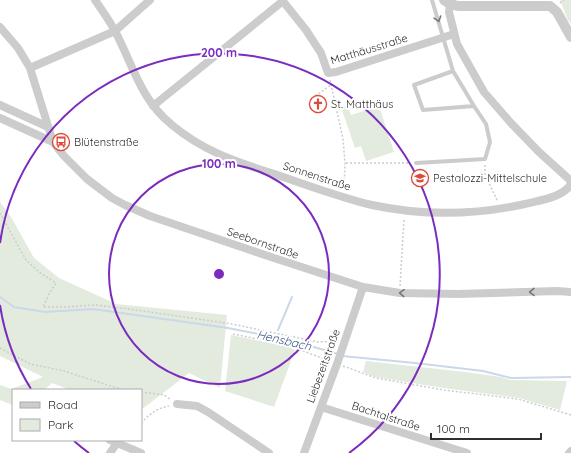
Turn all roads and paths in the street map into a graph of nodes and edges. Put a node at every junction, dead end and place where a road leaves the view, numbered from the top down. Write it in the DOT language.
graph roads {
  1 [pos="95,0"];
  2 [pos="150,0"];
  3 [pos="432,0"];
  4 [pos="564,0"];
  5 [pos="283,1"];
  6 [pos="447,2"];
  7 [pos="547,3"];
  8 [pos="557,4"];
  9 [pos="0,27"];
  10 [pos="115,31"];
  11 [pos="454,34"];
  12 [pos="571,36"];
  13 [pos="444,38"];
  14 [pos="30,68"];
  15 [pos="453,71"];
  16 [pos="328,73"];
  17 [pos="332,84"];
  18 [pos="315,95"];
  19 [pos="0,105"];
  20 [pos="153,106"];
  21 [pos="474,106"];
  22 [pos="0,118"];
  23 [pos="48,127"];
  24 [pos="53,142"];
  25 [pos="485,159"];
  26 [pos="345,163"];
  27 [pos="416,163"];
  28 [pos="571,180"];
  29 [pos="570,190"];
  30 [pos="344,197"];
  31 [pos="501,209"];
  32 [pos="404,210"];
  33 [pos="0,213"];
  34 [pos="363,287"];
  35 [pos="571,292"];
  36 [pos="400,293"];
  37 [pos="233,334"];
  38 [pos="344,341"];
  39 [pos="0,348"];
  40 [pos="337,364"];
  41 [pos="347,368"];
  42 [pos="120,389"];
  43 [pos="142,392"];
  44 [pos="177,404"];
  45 [pos="321,407"];
  46 [pos="571,415"];
  47 [pos="142,422"];
  48 [pos="114,441"];
  49 [pos="110,453"];
  50 [pos="141,453"];
  51 [pos="269,453"];
  52 [pos="304,453"];
  53 [pos="467,453"];
  1 -- 10 [label="street, Sonnenstraße"];
  2 -- 10 [label="street"];
  3 -- 13 [label="lane, one-way"];
  4 -- 8 [label="path"];
  5 -- 16 [label="street, Matthäusstraße"];
  5 -- 20 [label="street"];
  6 -- 7 [label="street"];
  6 -- 11 [label="street"];
  7 -- 12 [label="street"];
  9 -- 14 [label="street"];
  10 -- 14 [label="street"];
  10 -- 20 [label="street, Sonnenstraße"];
  11 -- 13 [label="street, Matthäusstraße"];
  11 -- 28 [label="street"];
  13 -- 15 [label="lane"];
  13 -- 16 [label="street, Matthäusstraße"];
  14 -- 23 [label="street, Seebornstraße"];
  15 -- 21 [label="lane"];
  15 -- 21 [label="lane"];
  16 -- 17 [label="path"];
  17 -- 18 [label="path"];
  17 -- 26 [label="path"];
  19 -- 23 [label="street"];
  20 -- 30 [label="street, Sonnenstraße"];
  21 -- 25 [label="lane"];
  22 -- 24 [label="street"];
  23 -- 24 [label="street, Seebornstraße"];
  24 -- 34 [label="street, Seebornstraße"];
  25 -- 27 [label="lane"];
  25 -- 31 [label="path"];
  26 -- 27 [label="path"];
  26 -- 30 [label="path"];
  29 -- 31 [label="street, Sonnenstraße"];
  30 -- 32 [label="street, Sonnenstraße"];
  31 -- 32 [label="street, Sonnenstraße"];
  32 -- 36 [label="path"];
  33 -- 38 [label="path"];
  34 -- 36 [label="street, Seebornstraße"];
  34 -- 38 [label="street, Liebezeitstraße"];
  35 -- 36 [label="street, Seebornstraße, one-way"];
  37 -- 40 [label="path"];
  38 -- 40 [label="street, Liebezeitstraße"];
  39 -- 42 [label="path"];
  40 -- 45 [label="street, Liebezeitstraße"];
  41 -- 46 [label="path"];
  43 -- 44 [label="path"];
  44 -- 47 [label="path"];
  44 -- 51 [label="street"];
  45 -- 52 [label="street, Liebezeitstraße"];
  45 -- 53 [label="street, Bachtalstraße"];
  48 -- 49 [label="street"];
  48 -- 50 [label="street"];
}
